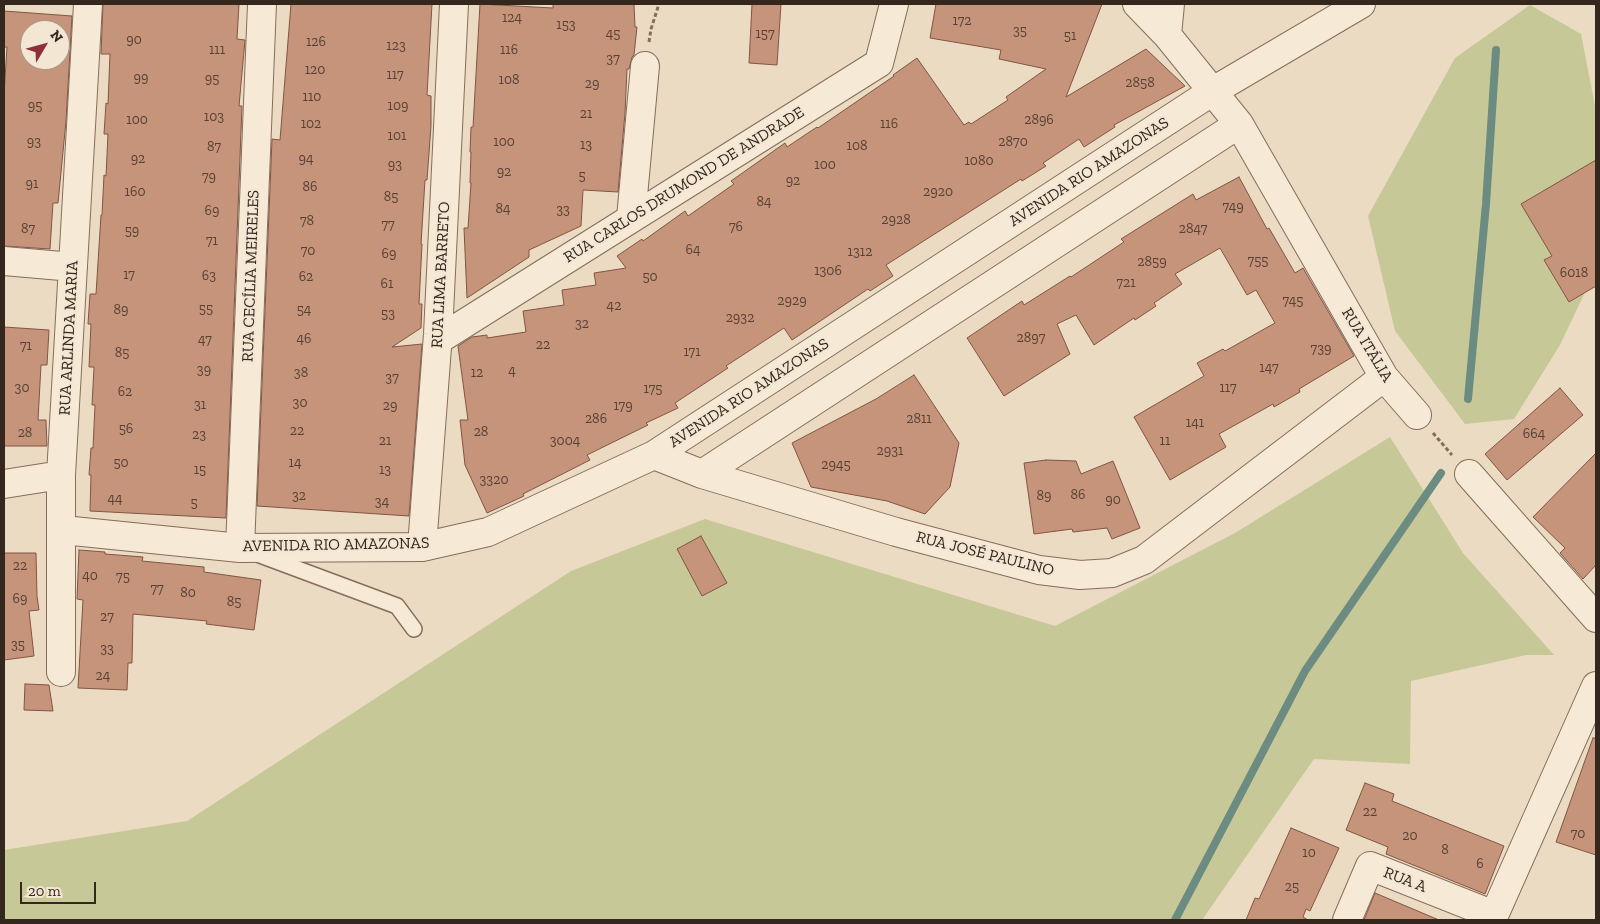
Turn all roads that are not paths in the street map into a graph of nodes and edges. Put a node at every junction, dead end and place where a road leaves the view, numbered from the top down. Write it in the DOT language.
graph roads {
  1 [pos="88,4"];
  2 [pos="262,4"];
  3 [pos="454,4"];
  4 [pos="894,4"];
  5 [pos="1137,4"];
  6 [pos="1170,4"];
  7 [pos="1360,4"];
  8 [pos="1167,36"];
  9 [pos="646,66"];
  10 [pos="1213,91"];
  11 [pos="1239,124"];
  12 [pos="631,218"];
  13 [pos="4,261"];
  14 [pos="72,267"];
  15 [pos="438,340"];
  16 [pos="1384,377"];
  17 [pos="1417,415"];
  18 [pos="654,455"];
  19 [pos="702,474"];
  20 [pos="1469,474"];
  21 [pos="62,475"];
  22 [pos="4,484"];
  23 [pos="62,530"];
  24 [pos="422,547"];
  25 [pos="240,548"];
  26 [pos="1596,618"];
  27 [pos="414,629"];
  28 [pos="61,672"];
  29 [pos="1596,686"];
  30 [pos="1493,918"];
  31 [pos="1347,920"];
  1 -- 14 [label="street, RUA ARLINDA MARIA"];
  2 -- 25 [label="street, RUA CECÍLIA MEIRELES"];
  3 -- 15 [label="street, RUA LIMA BARRETO"];
  4 -- 12 [label="street, RUA CARLOS DRUMOND DE ANDRADE"];
  5 -- 8 [label="street, RUA ITÁLIA"];
  6 -- 8 [label="street"];
  7 -- 10 [label="street, AVENIDA RIO AMAZONAS"];
  8 -- 10 [label="street, RUA ITÁLIA"];
  9 -- 12 [label="street"];
  10 -- 11 [label="street, RUA ITÁLIA"];
  10 -- 18 [label="street, AVENIDA RIO AMAZONAS"];
  11 -- 16 [label="street, RUA ITÁLIA"];
  11 -- 19 [label="street"];
  12 -- 15 [label="street, RUA CARLOS DRUMOND DE ANDRADE"];
  13 -- 14 [label="street"];
  14 -- 21 [label="street, RUA ARLINDA MARIA"];
  15 -- 24 [label="street, RUA LIMA BARRETO"];
  16 -- 17 [label="street, RUA ITÁLIA"];
  16 -- 19 [label="street, RUA JOSÉ PAULINO"];
  18 -- 19 [label="street, RUA JOSÉ PAULINO"];
  18 -- 24 [label="street, AVENIDA RIO AMAZONAS"];
  20 -- 26 [label="street"];
  21 -- 22 [label="street"];
  21 -- 23 [label="street, RUA ARLINDA MARIA"];
  23 -- 25 [label="street, AVENIDA RIO AMAZONAS"];
  23 -- 28 [label="street, RUA ARLINDA MARIA"];
  24 -- 25 [label="street, AVENIDA RIO AMAZONAS"];
  25 -- 27 [label="lane"];
  29 -- 30 [label="street"];
  30 -- 31 [label="street, RUA A"];
}
